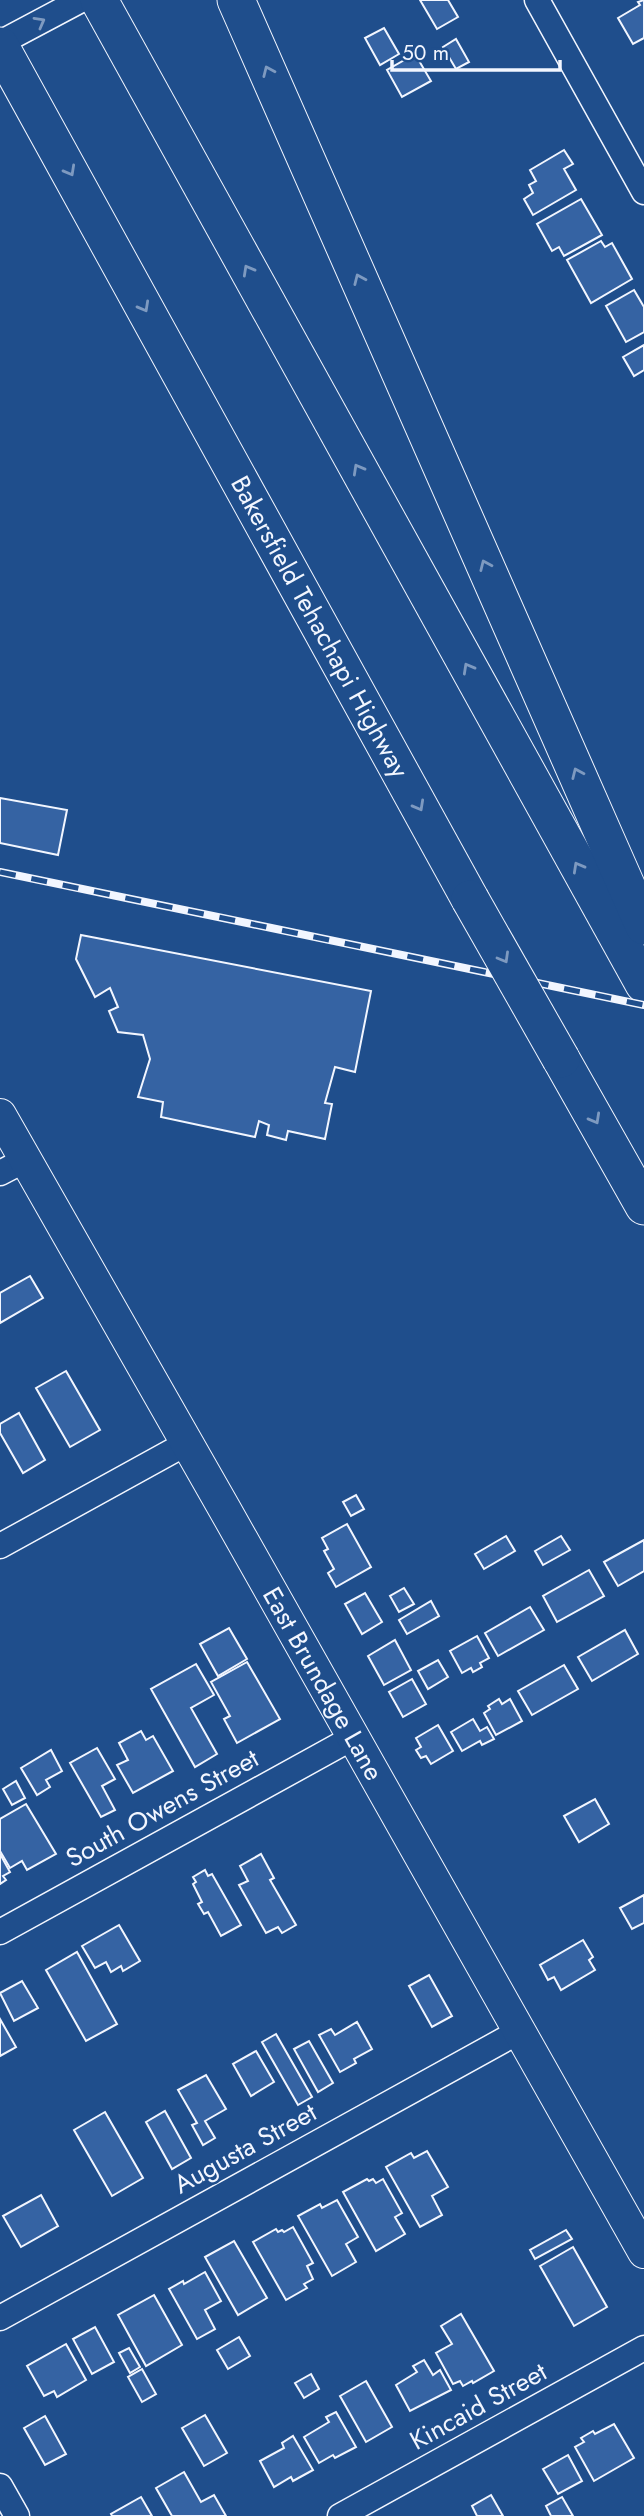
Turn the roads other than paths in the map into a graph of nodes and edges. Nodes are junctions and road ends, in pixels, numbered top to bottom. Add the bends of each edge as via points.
1 (80, 0) edge
2 (99, 0) edge
3 (236, 0) edge
4 (537, 0) edge
5 (2, 50) edge
6 (644, 192) edge
7 (628, 926) edge
8 (644, 984) edge
9 (0, 1115) edge
10 (13, 1166) edge
11 (644, 1206) edge
12 (187, 1443) junction
13 (0, 1546) edge
14 (354, 1737) junction
15 (0, 1932) edge
16 (520, 2031) junction
17 (644, 2252) edge
18 (0, 2318) edge
19 (644, 2348) edge
20 (0, 2486) edge
21 (17, 2516) edge
22 (340, 2516) edge

5 -> 1 street
7 -> 2 highway
7 -> 3 highway
4 - 6 street
5 -> 11 highway, Bakersfield Tehachapi Highway, bridge
7 - 8 highway
9 - 10 main road, East Brundage Lane
10 - 12 main road, East Brundage Lane
12 - 13 street
12 - 14 main road, East Brundage Lane
14 - 15 street, South Owens Street
14 - 16 main road, East Brundage Lane
16 - 17 main road, East Brundage Lane
16 - 18 street, Augusta Street
19 - 22 street, Kincaid Street
20 - 21 street

